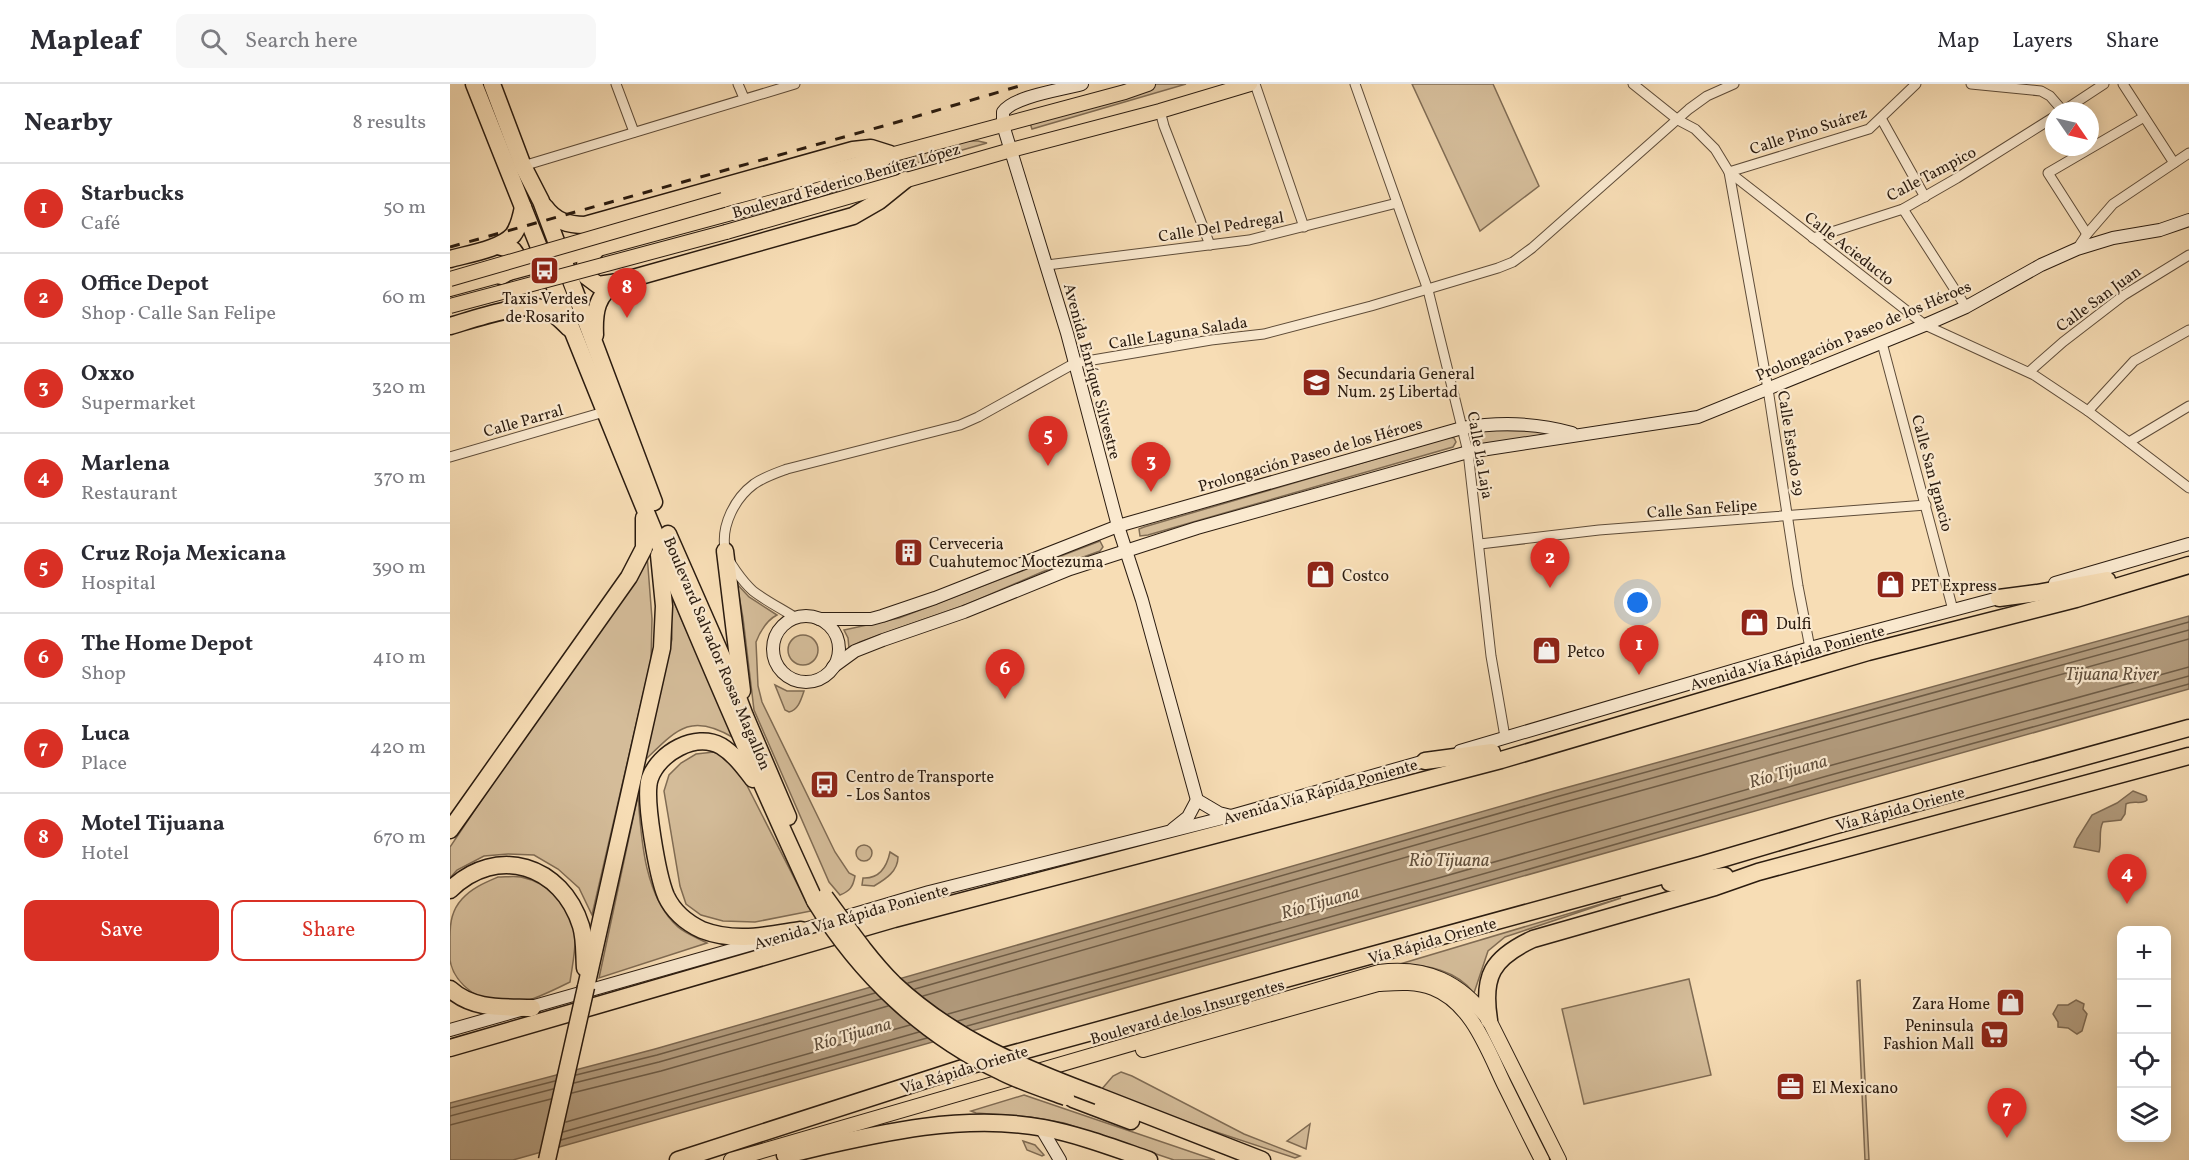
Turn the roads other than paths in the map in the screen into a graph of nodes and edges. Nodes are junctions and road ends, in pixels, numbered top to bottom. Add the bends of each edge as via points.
1 (474, 84) edge
2 (492, 84) edge
3 (616, 84) edge
4 (738, 84) edge
5 (795, 84) edge
6 (1082, 84) edge
7 (1148, 84) edge
8 (1250, 84) edge
9 (1255, 84) edge
10 (1355, 84) edge
11 (1633, 84) edge
12 (1734, 84) edge
13 (1916, 84) edge
14 (1971, 84) edge
15 (2104, 84) edge
16 (2123, 84) edge
17 (744, 98) junction
18 (2055, 102) edge
19 (2077, 102) edge
20 (1160, 111) junction
21 (2144, 117) junction
22 (1678, 120) junction
23 (1882, 120) junction
24 (2045, 123) edge
25 (1003, 125) junction
26 (634, 132) junction
27 (1011, 150) junction
28 (2189, 153) edge
29 (890, 154) junction
30 (2174, 163) junction
31 (523, 166) junction
32 (1729, 172) junction
33 (905, 180) junction
34 (1925, 197) junction
35 (541, 201) junction
36 (1397, 203) junction
37 (523, 207) junction
38 (1904, 209) junction
39 (2189, 220) edge
40 (1304, 227) junction
41 (2087, 234) junction
42 (1813, 238) junction
43 (1210, 245) junction
44 (498, 246) junction
45 (2077, 249) junction
46 (595, 251) junction
47 (2189, 255) edge
48 (450, 259) edge
49 (554, 262) junction
50 (1047, 265) junction
51 (501, 276) junction
52 (450, 279) edge
53 (619, 282) junction
54 (450, 289) edge
55 (1428, 290) junction
56 (450, 306) edge
57 (1966, 308) junction
58 (450, 326) edge
59 (1925, 326) junction
60 (2189, 330) edge
61 (573, 332) junction
62 (595, 342) junction
63 (1882, 343) junction
64 (1075, 363) junction
65 (2029, 372) junction
66 (1768, 388) junction
67 (2189, 406) edge
68 (2088, 411) junction
69 (604, 412) junction
70 (1462, 428) junction
71 (1576, 434) junction
72 (2129, 442) junction
73 (1468, 452) junction
74 (450, 457) edge
75 (2189, 488) edge
76 (643, 505) junction
77 (1926, 505) junction
78 (1788, 517) junction
79 (1118, 526) junction
80 (658, 540) junction
81 (1480, 544) junction
82 (2189, 544) edge
83 (1126, 550) junction
84 (725, 551) junction
85 (2189, 565) edge
86 (2170, 570) junction
87 (1999, 598) junction
88 (1953, 610) junction
89 (796, 618) junction
90 (819, 619) junction
91 (1810, 648) junction
92 (833, 667) junction
93 (745, 716) junction
94 (2189, 728) edge
95 (1585, 735) junction
96 (1505, 737) junction
97 (2189, 756) edge
98 (1425, 761) junction
99 (767, 798) junction
100 (1197, 800) junction
101 (1231, 816) junction
102 (450, 830) edge
103 (1168, 832) junction
104 (1758, 872) junction
105 (450, 890) edge
106 (1613, 890) junction
107 (820, 899) junction
108 (801, 930) junction
109 (586, 987) junction
110 (450, 989) edge
111 (532, 1008) junction
112 (1489, 1020) junction
113 (450, 1030) edge
114 (450, 1048) edge
115 (1041, 1128) junction
116 (1553, 1146) junction
117 (1539, 1155) edge
118 (779, 1157) edge
119 (547, 1160) edge
120 (678, 1160) edge
121 (730, 1160) edge
122 (1060, 1160) edge
123 (1149, 1160) edge
124 (1231, 1160) edge
125 (1262, 1160) edge
126 (1559, 1160) edge

1 - 37 highway, Boulevard Salvador Rosas Magallón
2 - 31 highway, Boulevard Salvador Rosas Magallón
3 - 26 street
4 - 17 street
5 - 17 street
6 - 25 street via 1009,106 1003,112
7 - 25 main road, Boulevard Federico Benítez López
8 - 20 main road, Boulevard Federico Benítez López
9 - 40 street
10 - 36 street, Calle La Laja
11 - 22 street, Calle Acieducto
12 - 22 street, Calle Laguna Salada via 1707,96
13 - 23 street, Calle Pino Suárez
14 - 18 street via 2040,91
15 - 19 street
16 - 21 street
17 - 26 street
20 - 27 main road, Boulevard Federico Benítez López
20 - 43 street
21 - 30 street
21 - 41 street via 2048,173
22 - 32 street, Calle Acieducto via 1695,129 1715,149
22 - 55 street, Calle Laguna Salada via 1513,262
23 - 32 street, Calle Pino Suárez via 1869,129
23 - 34 street
24 - 34 street, Calle Tampico
25 - 27 street, Avenida Enríque Silvestre
25 - 29 main road, Boulevard Federico Benítez López
26 - 31 street
27 - 33 main road, Boulevard Federico Benítez López
27 - 50 street, Avenida Enríque Silvestre
28 - 30 street
29 - 35 highway via 871,148 853,150 585,225 566,224
29 - 46 main road via 858,176 817,190
29 - 52 main road, Boulevard Federico Benítez López, bridge
30 - 41 street via 2113,204
31 - 35 highway, Boulevard Salvador Rosas Magallón
32 - 42 street, Calle Acieducto
32 - 66 street, Calle Estado 29
33 - 53 highway via 853,216
33 - 56 main road, Boulevard Federico Benítez López, bridge
34 - 38 street, Calle Tampico
35 - 49 highway, Boulevard Salvador Rosas Magallón
36 - 40 street, Calle Del Pedregal
36 - 55 street, Calle La Laja
37 - 44 highway via 513,236
37 - 49 highway, Boulevard Salvador Rosas Magallón
38 - 42 street, Calle Tampico
38 - 57 street
39 - 45 street, Prolongación Paseo de los Héroes
40 - 43 street, Calle Del Pedregal
41 - 45 street
42 - 59 street, Calle Acieducto
43 - 50 street, Calle Del Pedregal
44 - 48 highway
44 - 51 highway via 513,250 518,260 512,271
45 - 57 street, Prolongación Paseo de los Héroes
46 - 49 main road
46 - 53 highway via 585,264 586,276 598,285
47 - 65 street, Calle San Juan via 2124,295
49 - 51 main road
49 - 61 highway, Boulevard Salvador Rosas Magallón
49 - 62 highway, Boulevard Salvador Rosas Magallón
50 - 64 street, Avenida Enríque Silvestre
51 - 54 main road
53 - 62 highway via 609,286 598,304
55 - 64 street, Calle Laguna Salada via 1264,334
55 - 70 street, Calle La Laja
57 - 59 street, Prolongación Paseo de los Héroes
58 - 61 highway via 536,307 549,311
59 - 63 street, Prolongación Paseo de los Héroes
59 - 65 street, Calle Acieducto
60 - 68 street via 2134,361
61 - 69 highway, Boulevard Salvador Rosas Magallón
62 - 93 highway, Boulevard Salvador Rosas Magallón via 649,489
63 - 66 street, Prolongación Paseo de los Héroes
63 - 77 street, Calle San Ignacio
64 - 79 street, Avenida Enríque Silvestre
64 - 84 street, Calle Laguna Salada via 960,425 763,478 734,507 725,532
65 - 68 street, Calle Acieducto
66 - 71 street, Prolongación Paseo de los Héroes via 1690,419
66 - 78 street, Calle Estado 29
67 - 72 street
68 - 72 street, Calle Acieducto
69 - 74 street, Calle Parral
69 - 76 highway, Boulevard Salvador Rosas Magallón
70 - 71 street, Prolongación Paseo de los Héroes via 1488,424 1539,426
70 - 73 street, Calle La Laja
70 - 79 street, Prolongación Paseo de los Héroes
71 - 73 street, Prolongación Paseo de los Héroes
72 - 75 street, Calle Acieducto
73 - 81 street, Calle La Laja
73 - 83 street, Prolongación Paseo de los Héroes
76 - 80 highway, Boulevard Salvador Rosas Magallón
76 - 102 highway via 645,539 638,562
77 - 78 street, Calle San Felipe
77 - 88 street, Calle San Ignacio
78 - 81 street, Calle San Felipe via 1599,530
78 - 91 street, Calle Estado 29
79 - 83 street, Avenida Enríque Silvestre
79 - 90 street, Prolongación Paseo de los Héroes via 903,610 871,619
80 - 99 highway, Boulevard Salvador Rosas Magallón
80 - 109 highway via 664,606 662,648
81 - 96 street, Calle La Laja via 1491,656
82 - 87 street, Avenida Vía Rápida Poniente
83 - 92 street, Prolongación Paseo de los Héroes via 874,643
83 - 100 street, Avenida Enríque Silvestre
84 - 89 street via 754,591
84 - 93 highway
85 - 86 highway, Avenida Vía Rápida Poniente
86 - 87 highway
86 - 95 highway, Avenida Vía Rápida Poniente via 1868,652
87 - 88 street, Avenida Vía Rápida Poniente
88 - 91 street, Avenida Vía Rápida Poniente
89 - 90 street
89 - 92 street via 781,628 773,645 776,664 782,672 791,678 811,681
90 - 92 street via 837,639
91 - 96 street, Avenida Vía Rápida Poniente
93 - 107 highway, Boulevard Salvador Rosas Magallón
94 - 106 highway, Vía Rápida Oriente
95 - 98 highway
95 - 114 highway, Avenida Vía Rápida Poniente via 894,919
96 - 98 street, Avenida Vía Rápida Poniente
97 - 104 highway
98 - 101 street, Avenida Vía Rápida Poniente
99 - 107 highway, Boulevard Salvador Rosas Magallón
99 - 108 highway via 732,753 718,745 691,743 665,756 648,781 657,865 666,895 675,909 701,929 728,938
100 - 101 street
100 - 103 street via 1188,817
101 - 103 street, Avenida Vía Rápida Poniente
103 - 108 street, Avenida Vía Rápida Poniente via 929,892
104 - 106 highway
104 - 112 highway via 1533,939 1512,949 1488,980
105 - 109 highway via 475,872 496,865 522,866 545,876 567,899 582,929
106 - 120 highway, Vía Rápida Oriente via 975,1064
107 - 124 highway, Boulevard Salvador Rosas Magallón, bridge via 842,942 858,962 936,1034 1003,1073
107 - 125 highway, Boulevard Salvador Rosas Magallón, bridge via 894,983 977,1045 1038,1074
108 - 111 street, Avenida Vía Rápida Poniente
109 - 119 highway, bridge
110 - 111 highway via 466,1000 488,1007
111 - 113 street, Avenida Vía Rápida Poniente
112 - 116 main road, Boulevard de los Insurgentes
112 - 121 main road, Boulevard de los Insurgentes via 1466,994 1438,978 1412,970 1379,972
115 - 118 highway via 997,1124 930,1126
115 - 122 street
115 - 123 highway via 1081,1136
116 - 117 main road
116 - 126 main road, Boulevard de los Insurgentes
117 - 118 main road, Boulevard de los Insurgentes via 1477,1029 1461,1008 1434,988 1397,983 1316,1000

